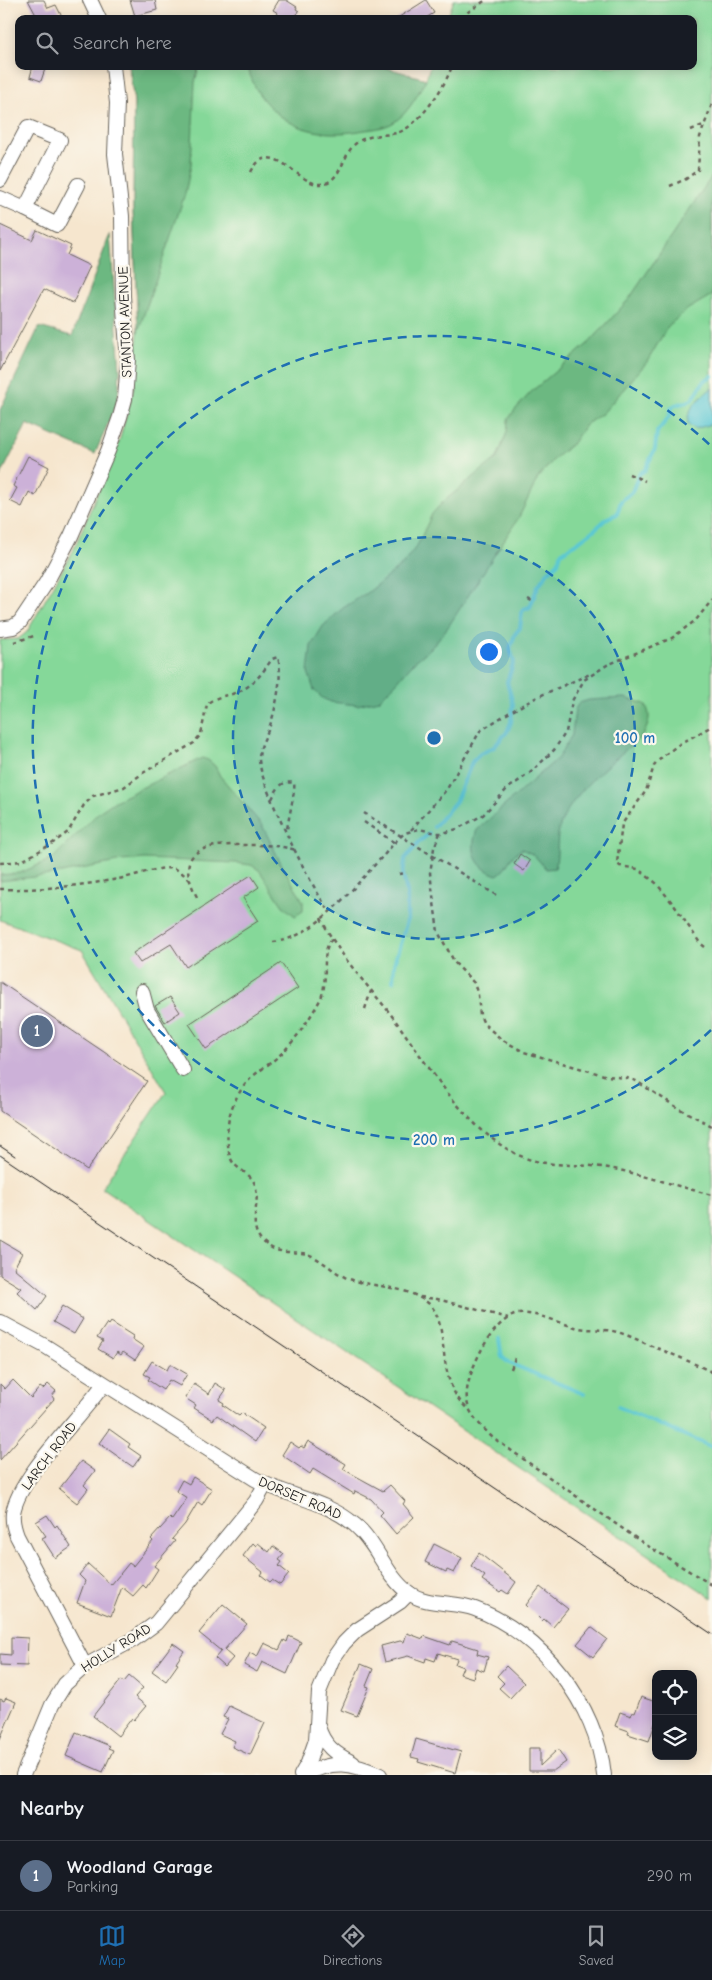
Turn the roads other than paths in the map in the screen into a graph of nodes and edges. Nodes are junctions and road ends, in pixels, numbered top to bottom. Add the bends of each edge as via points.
1 (90, 0) edge
2 (97, 15) edge
3 (113, 70) edge
4 (0, 180) edge
5 (78, 185) dead end
6 (0, 198) edge
7 (25, 210) junction
8 (0, 629) edge
9 (142, 990) dead end
10 (183, 1070) dead end
11 (0, 1322) edge
12 (103, 1384) junction
13 (265, 1485) junction
14 (409, 1593) junction
15 (85, 1666) junction
16 (318, 1725) junction
17 (360, 1766) junction
18 (23, 1775) edge
19 (303, 1775) edge
20 (379, 1775) edge
21 (604, 1775) edge

1 - 2 street
3 - 8 street, STANTON AVENUE via 117,103 115,154 122,216 128,360 125,399 108,451 50,576 20,622
4 - 7 street via 28,127 60,140
5 - 7 street via 57,225
6 - 7 street
9 - 10 street via 147,1010
11 - 12 street, DORSET ROAD via 45,1346
12 - 13 street, DORSET ROAD
12 - 15 street, LARCH ROAD via 30,1478 15,1505 13,1516 17,1536
13 - 14 street, DORSET ROAD via 318,1503 348,1519 364,1533 396,1580
13 - 15 street, HOLLY ROAD via 256,1501 156,1623 133,1640
14 - 16 street via 357,1630 337,1651 318,1692
14 - 21 street, DORSET ROAD via 425,1600 481,1611 508,1626 536,1648 567,1682 582,1705 599,1749
15 - 18 street, HOLLY ROAD via 70,1678 56,1697
16 - 17 street via 333,1751
16 - 19 street
17 - 19 street via 333,1765
17 - 20 street

